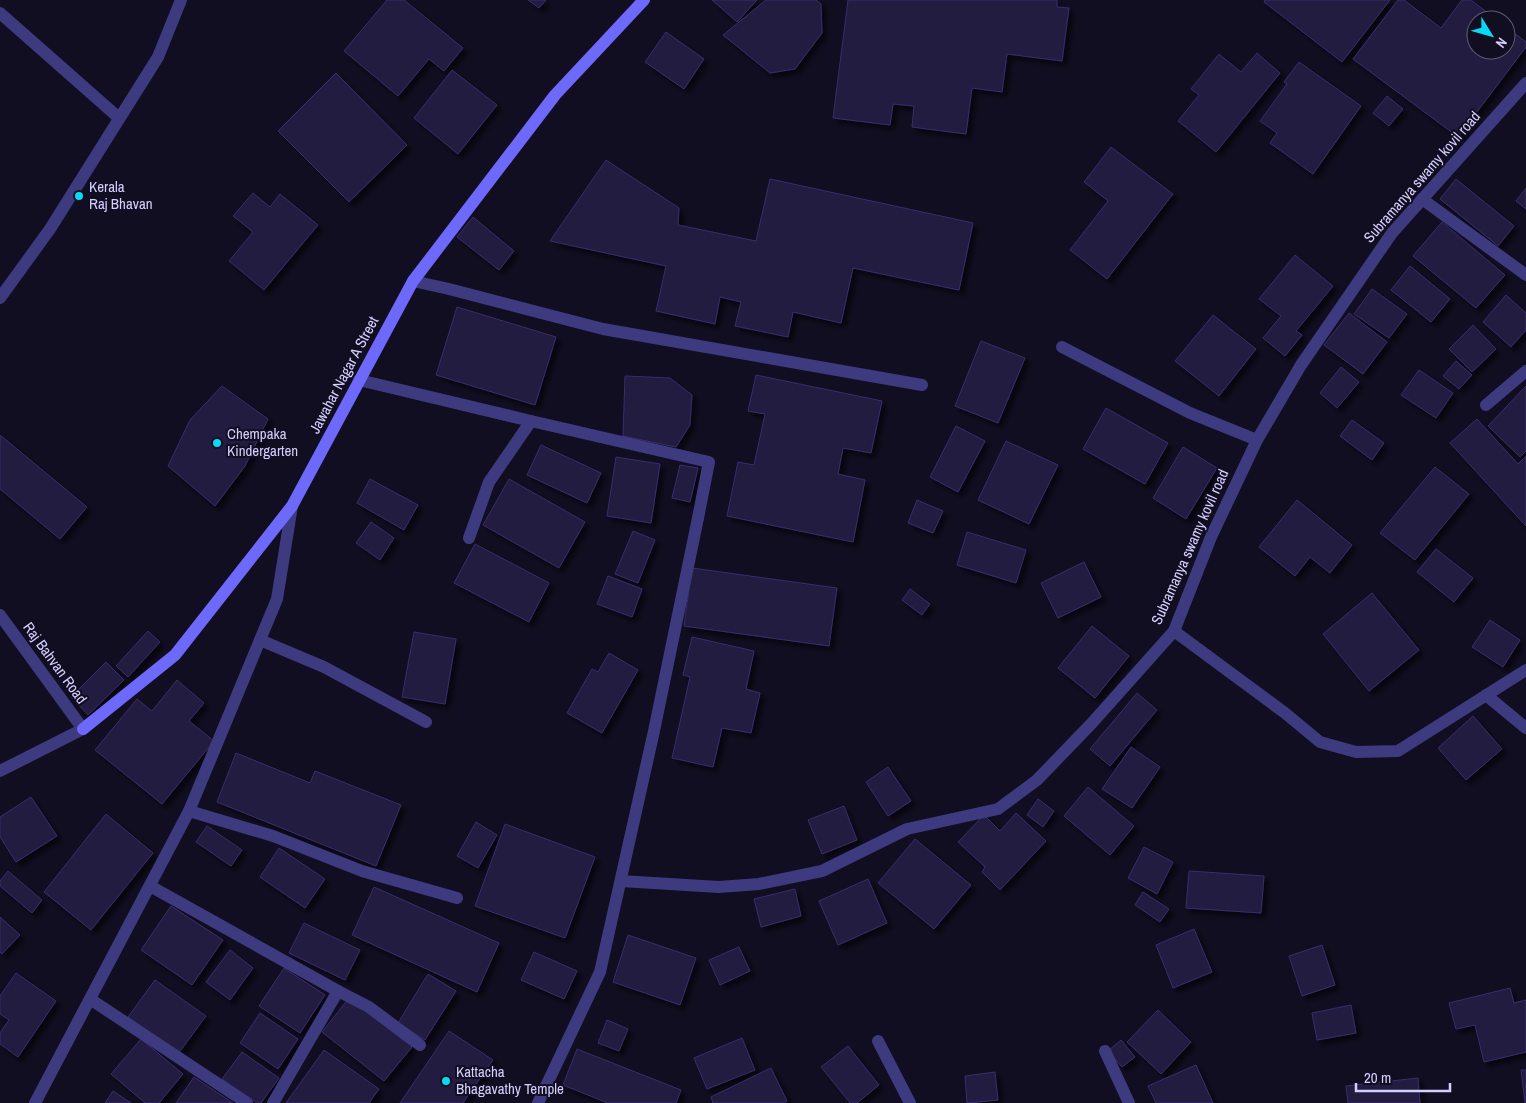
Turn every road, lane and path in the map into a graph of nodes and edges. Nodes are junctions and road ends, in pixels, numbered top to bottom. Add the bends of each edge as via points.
1 (181, 0) edge
2 (644, 0) edge
3 (0, 12) edge
4 (1526, 83) edge
5 (119, 118) junction
6 (1422, 199) junction
7 (1526, 275) edge
8 (413, 281) junction
9 (0, 298) edge
10 (1062, 347) dead end
11 (1526, 371) edge
12 (359, 380) junction
13 (922, 385) dead end
14 (1486, 405) dead end
15 (531, 421) junction
16 (1257, 440) junction
17 (292, 506) junction
18 (469, 538) dead end
19 (0, 615) edge
20 (1174, 631) junction
21 (260, 640) junction
22 (1526, 670) edge
23 (1486, 695) junction
24 (426, 722) dead end
25 (1526, 728) edge
26 (83, 729) junction
27 (0, 771) edge
28 (189, 811) junction
29 (620, 881) junction
30 (150, 886) junction
31 (457, 898) dead end
32 (338, 991) junction
33 (90, 999) junction
34 (878, 1041) dead end
35 (420, 1044) dead end
36 (1105, 1051) dead end
37 (35, 1103) edge
38 (247, 1103) edge
39 (273, 1103) edge
40 (538, 1103) edge
41 (910, 1103) edge
42 (1129, 1103) edge

1 - 5 street via 158,57
2 - 8 street, Jawahar Nagar A Street via 555,96
3 - 5 street
4 - 6 street, Subramanya swamy kovil road
5 - 9 street via 50,229
6 - 7 street
6 - 16 street, Subramanya swamy kovil road via 1392,233 1301,365
8 - 12 street, Jawahar Nagar A Street
8 - 13 street via 603,329
10 - 16 street via 1190,413
11 - 14 street
12 - 15 street
12 - 17 street, Jawahar Nagar A Street
15 - 18 street via 489,482
15 - 29 street via 709,462
16 - 20 street, Subramanya swamy kovil road via 1211,536
17 - 21 street via 277,599
17 - 26 street, Jawahar Nagar A Street via 175,655
19 - 26 street, Raj Bahvan Road
20 - 23 street via 1320,742 1356,752 1398,751
20 - 29 street, Subramanya swamy kovil road via 1051,766 998,808 907,829 822,871 759,884 719,886
21 - 24 street via 324,667
21 - 28 street
22 - 23 street
23 - 25 street
26 - 27 street, Jawahar Nagar A Street
28 - 30 street
28 - 31 street via 273,836 362,871
29 - 40 street via 600,972
30 - 32 street
30 - 33 street
32 - 35 street via 369,1007
32 - 39 street
33 - 37 street
33 - 38 street
34 - 41 street
36 - 42 street

